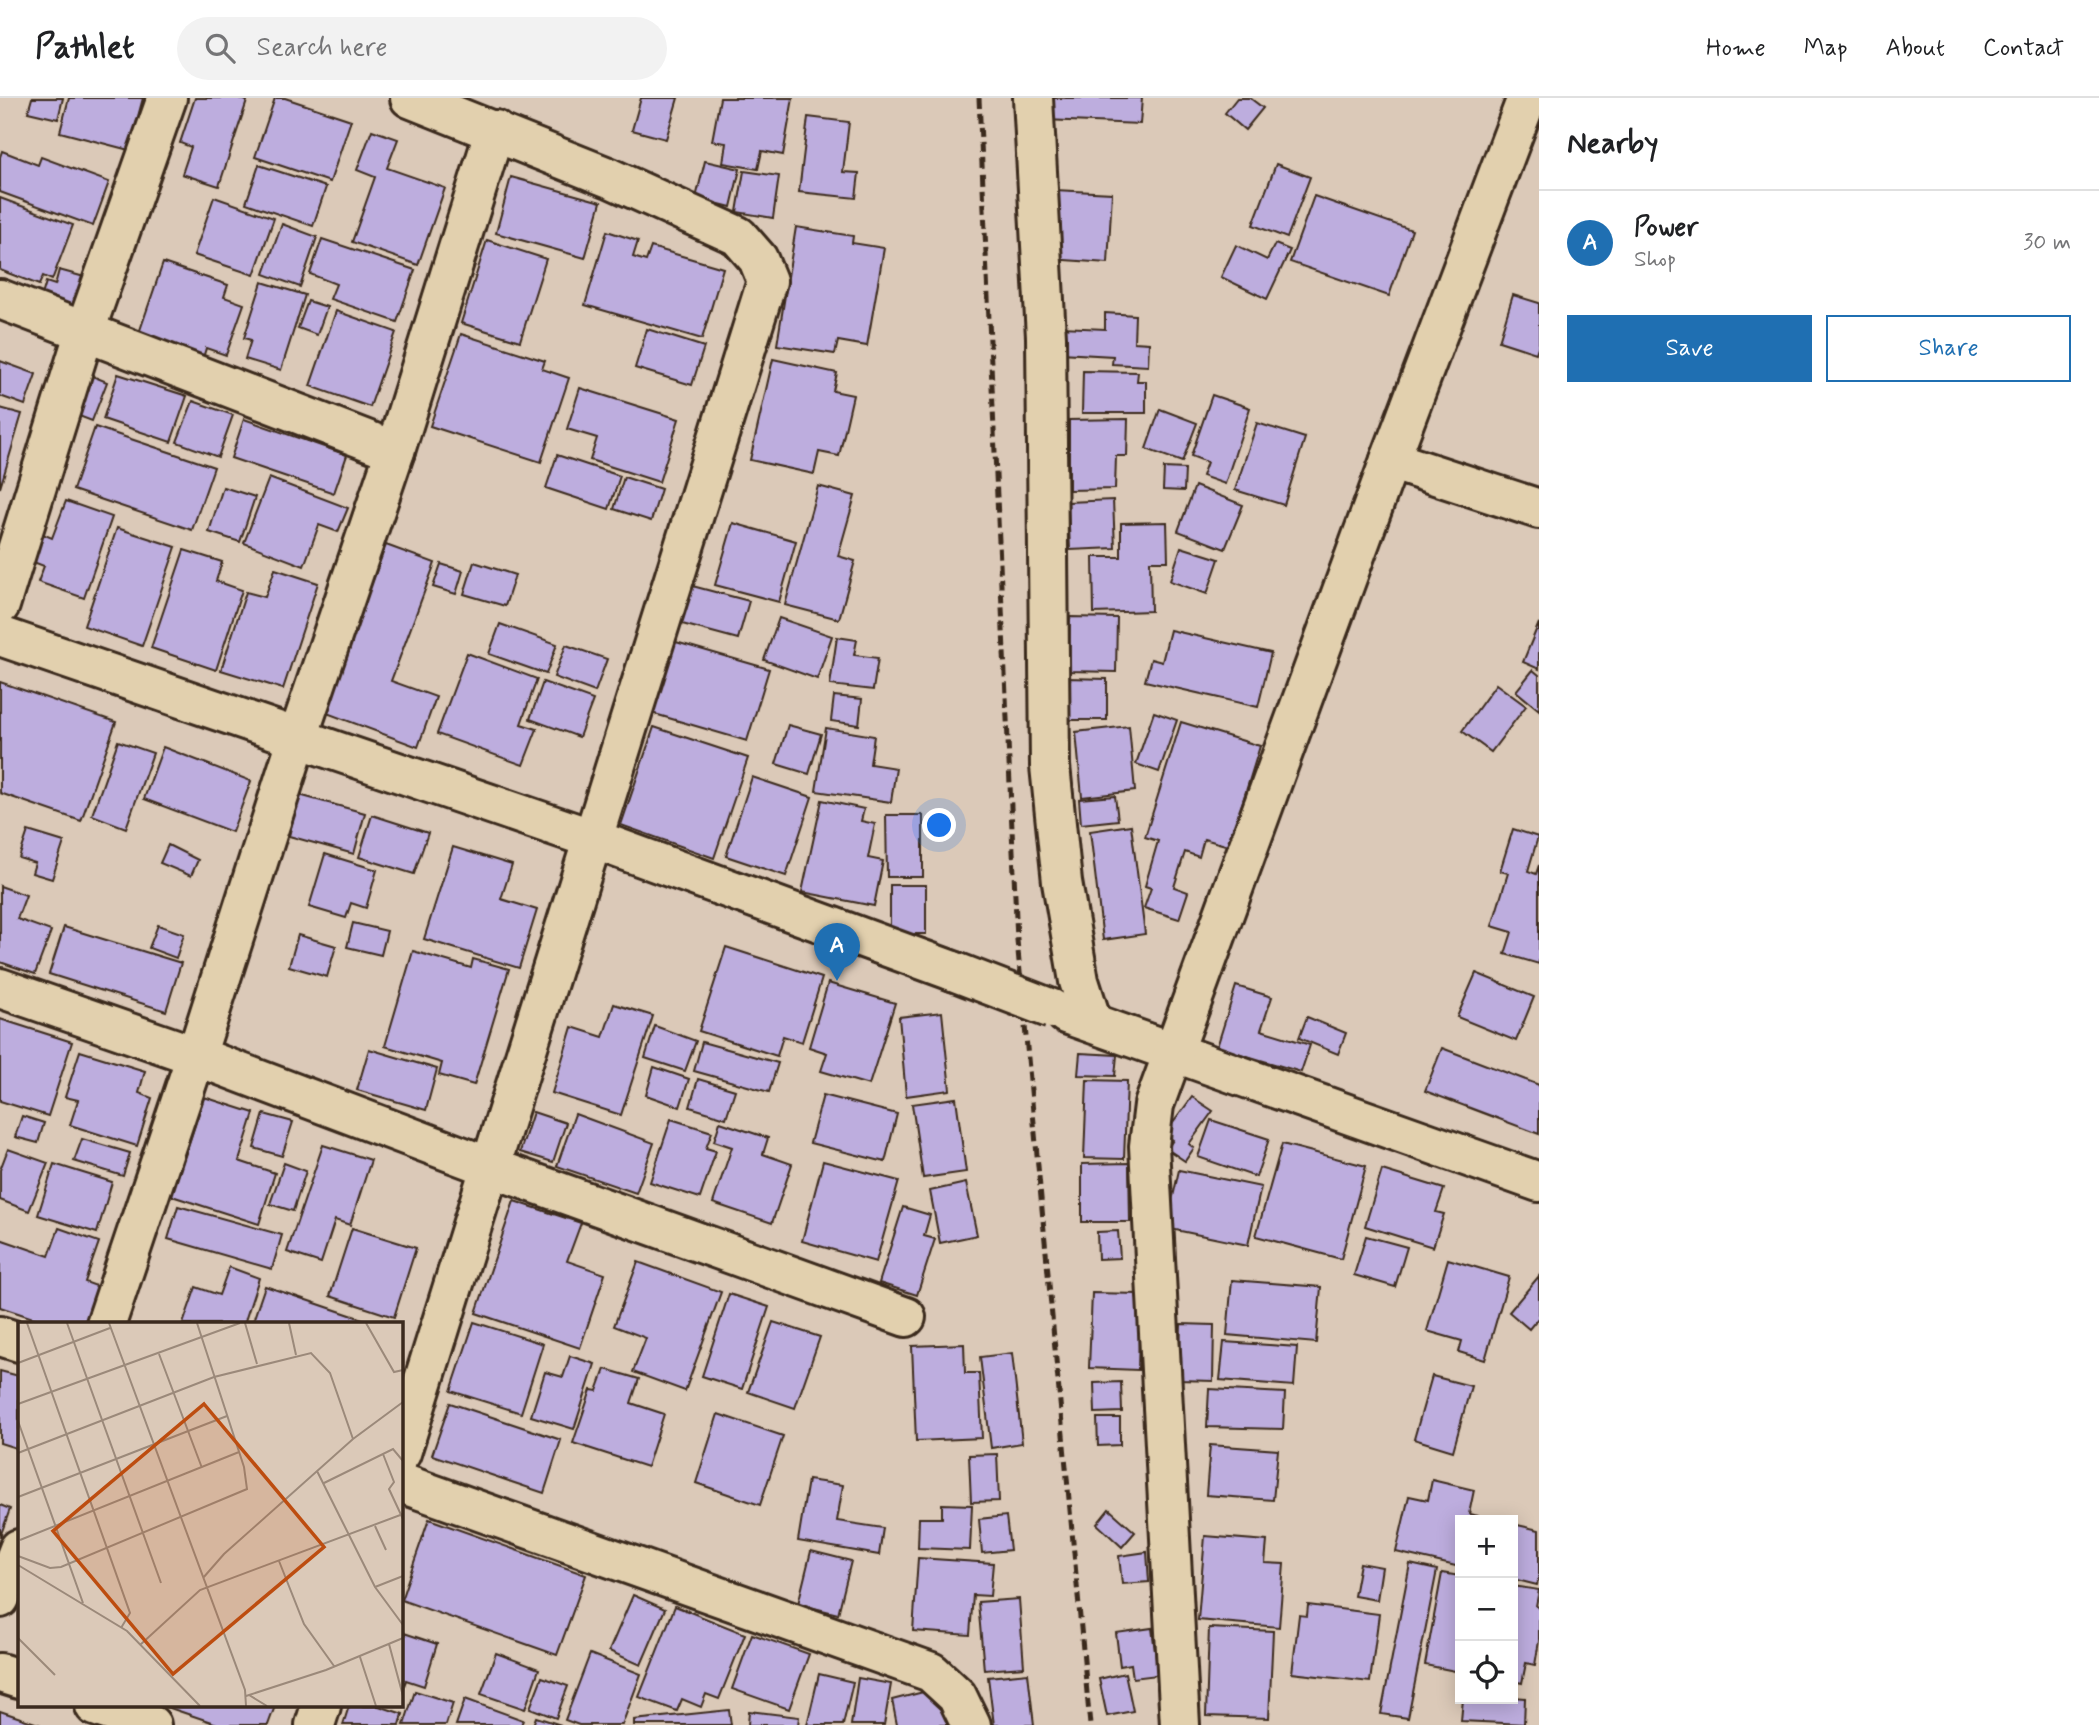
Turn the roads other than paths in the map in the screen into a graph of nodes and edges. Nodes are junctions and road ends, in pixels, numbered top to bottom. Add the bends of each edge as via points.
1 (167, 98) edge
2 (410, 98) edge
3 (1033, 98) edge
4 (1527, 98) edge
5 (495, 130) junction
6 (0, 299) edge
7 (85, 331) junction
8 (396, 451) junction
9 (1390, 460) junction
10 (1539, 509) edge
11 (0, 605) edge
12 (0, 636) edge
13 (297, 740) junction
14 (593, 839) junction
15 (0, 988) edge
16 (1092, 1022) junction
17 (1174, 1051) junction
18 (196, 1056) junction
19 (490, 1167) junction
20 (1539, 1182) edge
21 (906, 1317) dead end
22 (107, 1322) edge
23 (0, 1336) edge
24 (18, 1342) edge
25 (402, 1450) edge
26 (402, 1483) edge
27 (18, 1552) edge
28 (0, 1598) edge
29 (0, 1673) edge
30 (18, 1679) edge
31 (101, 1708) edge
32 (320, 1708) edge
33 (151, 1725) edge
34 (315, 1725) edge
35 (971, 1725) edge
36 (1180, 1725) edge

1 - 7 street
2 - 5 street
3 - 16 street via 1046,337 1050,766 1062,882 1079,981
4 - 9 street
5 - 8 street
5 - 14 street via 738,236 758,259 767,281
6 - 7 street
7 - 8 street
7 - 11 street
8 - 13 street
9 - 10 street
9 - 17 street
12 - 13 street
13 - 14 street
13 - 18 street
14 - 16 street, bridge
14 - 19 street
15 - 18 street
16 - 17 street
17 - 20 street
17 - 36 street via 1154,1105 1149,1146
18 - 19 street
18 - 22 street
19 - 21 street
19 - 25 street
23 - 24 street
26 - 35 street via 931,1672 957,1696
27 - 28 street
29 - 30 street
31 - 33 street
32 - 34 street

